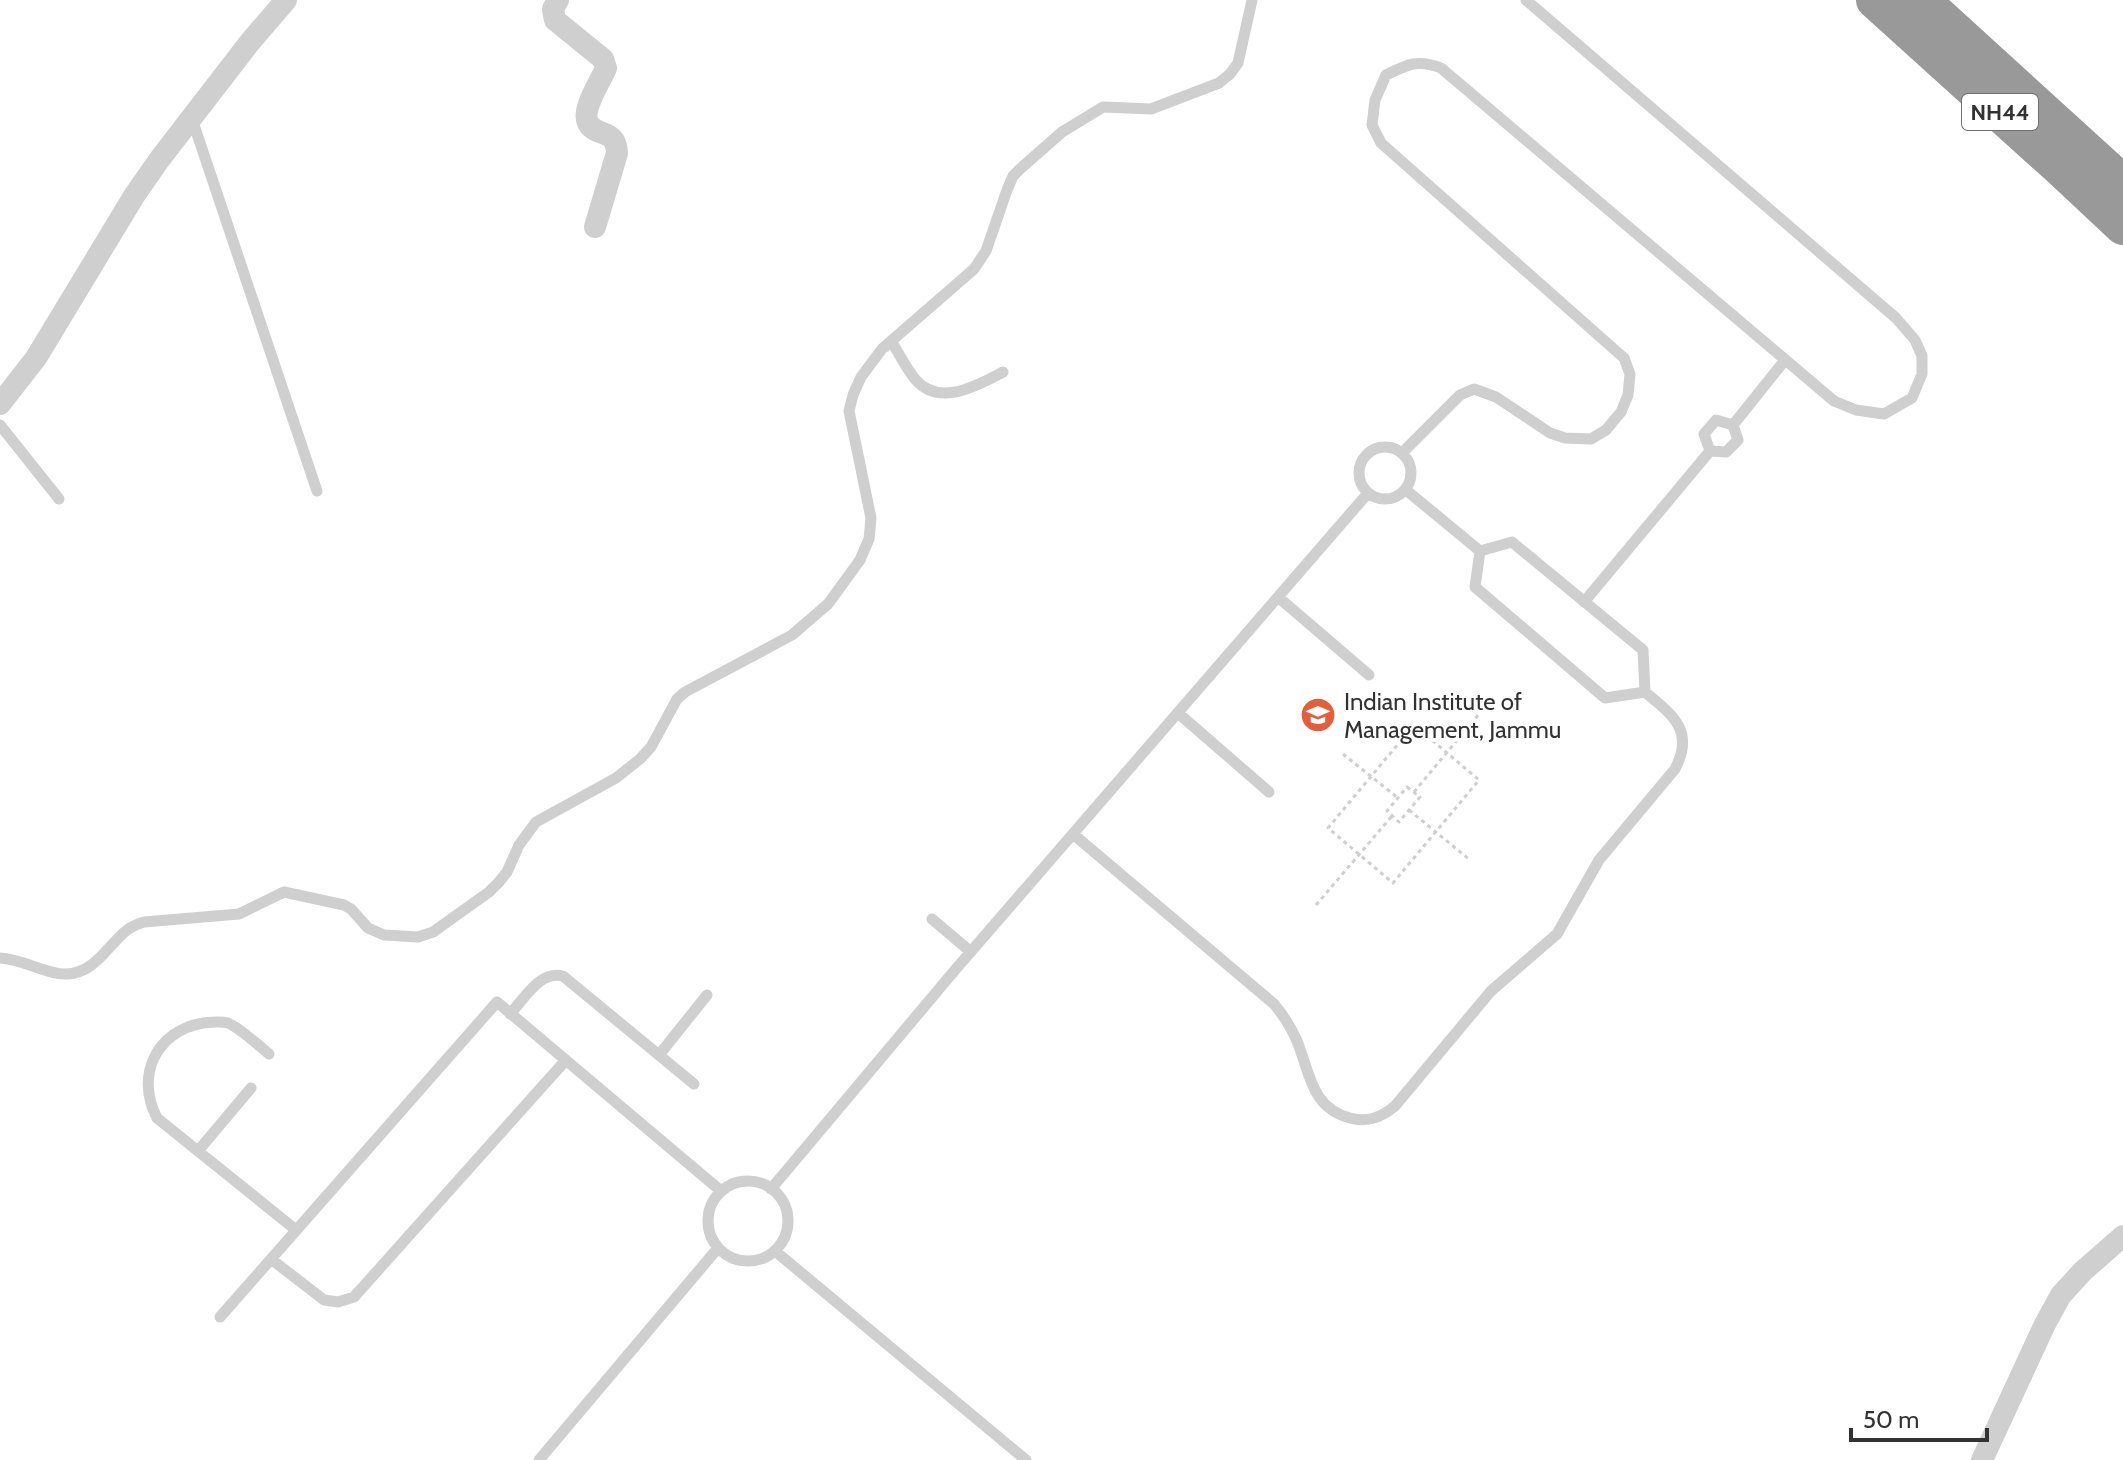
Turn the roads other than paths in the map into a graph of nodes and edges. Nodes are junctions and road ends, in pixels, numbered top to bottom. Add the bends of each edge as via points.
1 (558, 0) edge
2 (1252, 0) edge
3 (1526, 0) edge
4 (1875, 0) edge
5 (1921, 0) edge
6 (288, 3) edge
7 (192, 118) junction
8 (2123, 184) edge
9 (2123, 226) edge
10 (595, 227) dead end
11 (891, 341) junction
12 (1785, 360) junction
13 (1003, 372) dead end
14 (0, 404) edge
15 (0, 425) edge
16 (1733, 425) junction
17 (1710, 451) junction
18 (1403, 452) junction
19 (1406, 490) junction
20 (317, 491) dead end
21 (1368, 493) junction
22 (59, 499) dead end
23 (1480, 551) junction
24 (1278, 597) junction
25 (1584, 602) junction
26 (1369, 675) dead end
27 (1645, 692) junction
28 (1178, 713) junction
29 (1269, 792) dead end
30 (1073, 834) junction
31 (932, 919) dead end
32 (971, 952) junction
33 (0, 958) edge
34 (707, 995) dead end
35 (510, 1014) junction
36 (269, 1054) dead end
37 (659, 1055) junction
38 (566, 1060) junction
39 (694, 1084) dead end
40 (251, 1088) dead end
41 (198, 1151) junction
42 (771, 1189) junction
43 (721, 1191) junction
44 (296, 1230) junction
45 (2123, 1236) edge
46 (718, 1248) junction
47 (775, 1251) junction
48 (271, 1259) junction
49 (220, 1317) dead end
50 (539, 1460) edge
51 (1026, 1460) edge
52 (1982, 1460) edge

1 - 10 street via 555,20 603,59 606,68 587,116 593,127 612,137 617,153
2 - 11 lane via 1238,63 1230,74 1151,109 1103,107 1062,132 1013,176 986,251 974,269
3 - 12 lane via 1896,318 1915,340 1922,374 1912,398 1884,414 1834,401
4 - 9 highway, NH44
5 - 8 highway, NH44
6 - 7 street via 250,42
7 - 14 street via 134,196 36,358
7 - 20 lane
11 - 13 lane via 917,381 930,389 970,389
11 - 33 lane via 861,377 849,411 871,518 869,539 828,604 792,635 685,692 640,759 536,822 499,882 433,932 418,937 384,935 344,905 284,892 239,914 144,922 125,931 100,959 69,975
12 - 16 lane
12 - 18 lane via 1441,68 1425,62 1407,65 1386,75 1375,100 1372,125 1381,143 1624,358 1630,374 1621,412 1591,439 1550,433 1496,397 1474,389 1460,395
15 - 22 lane
16 - 17 lane via 1738,440 1726,452
16 - 17 lane via 1716,420 1704,434
17 - 25 lane
18 - 19 lane via 1412,470
18 - 21 lane via 1383,446 1365,456 1359,475
19 - 21 lane via 1388,499
19 - 23 lane
21 - 24 lane
23 - 25 lane via 1512,542
23 - 27 lane via 1475,587 1605,698
24 - 26 lane
24 - 28 lane
25 - 27 lane via 1643,650
27 - 30 lane via 1681,727 1681,757 1675,769 1599,860 1557,934 1491,991 1382,1117 1355,1120 1330,1110 1315,1091 1287,1021 1274,1004
28 - 29 lane
28 - 30 lane
30 - 32 lane
31 - 32 lane
32 - 42 lane
34 - 37 lane
35 - 37 lane via 553,973
35 - 38 lane
35 - 44 lane via 497,1002
36 - 41 lane via 229,1024 214,1021 180,1030 164,1044 151,1063 146,1085 150,1105 157,1118
37 - 39 lane
38 - 43 lane
38 - 48 lane via 354,1297 324,1300
40 - 41 lane
41 - 44 lane
42 - 43 lane via 750,1181
42 - 47 lane via 784,1202 788,1223
43 - 46 lane via 708,1220
44 - 48 lane
45 - 52 street via 2061,1295
46 - 47 lane via 746,1261
46 - 50 lane
47 - 51 lane
48 - 49 lane

